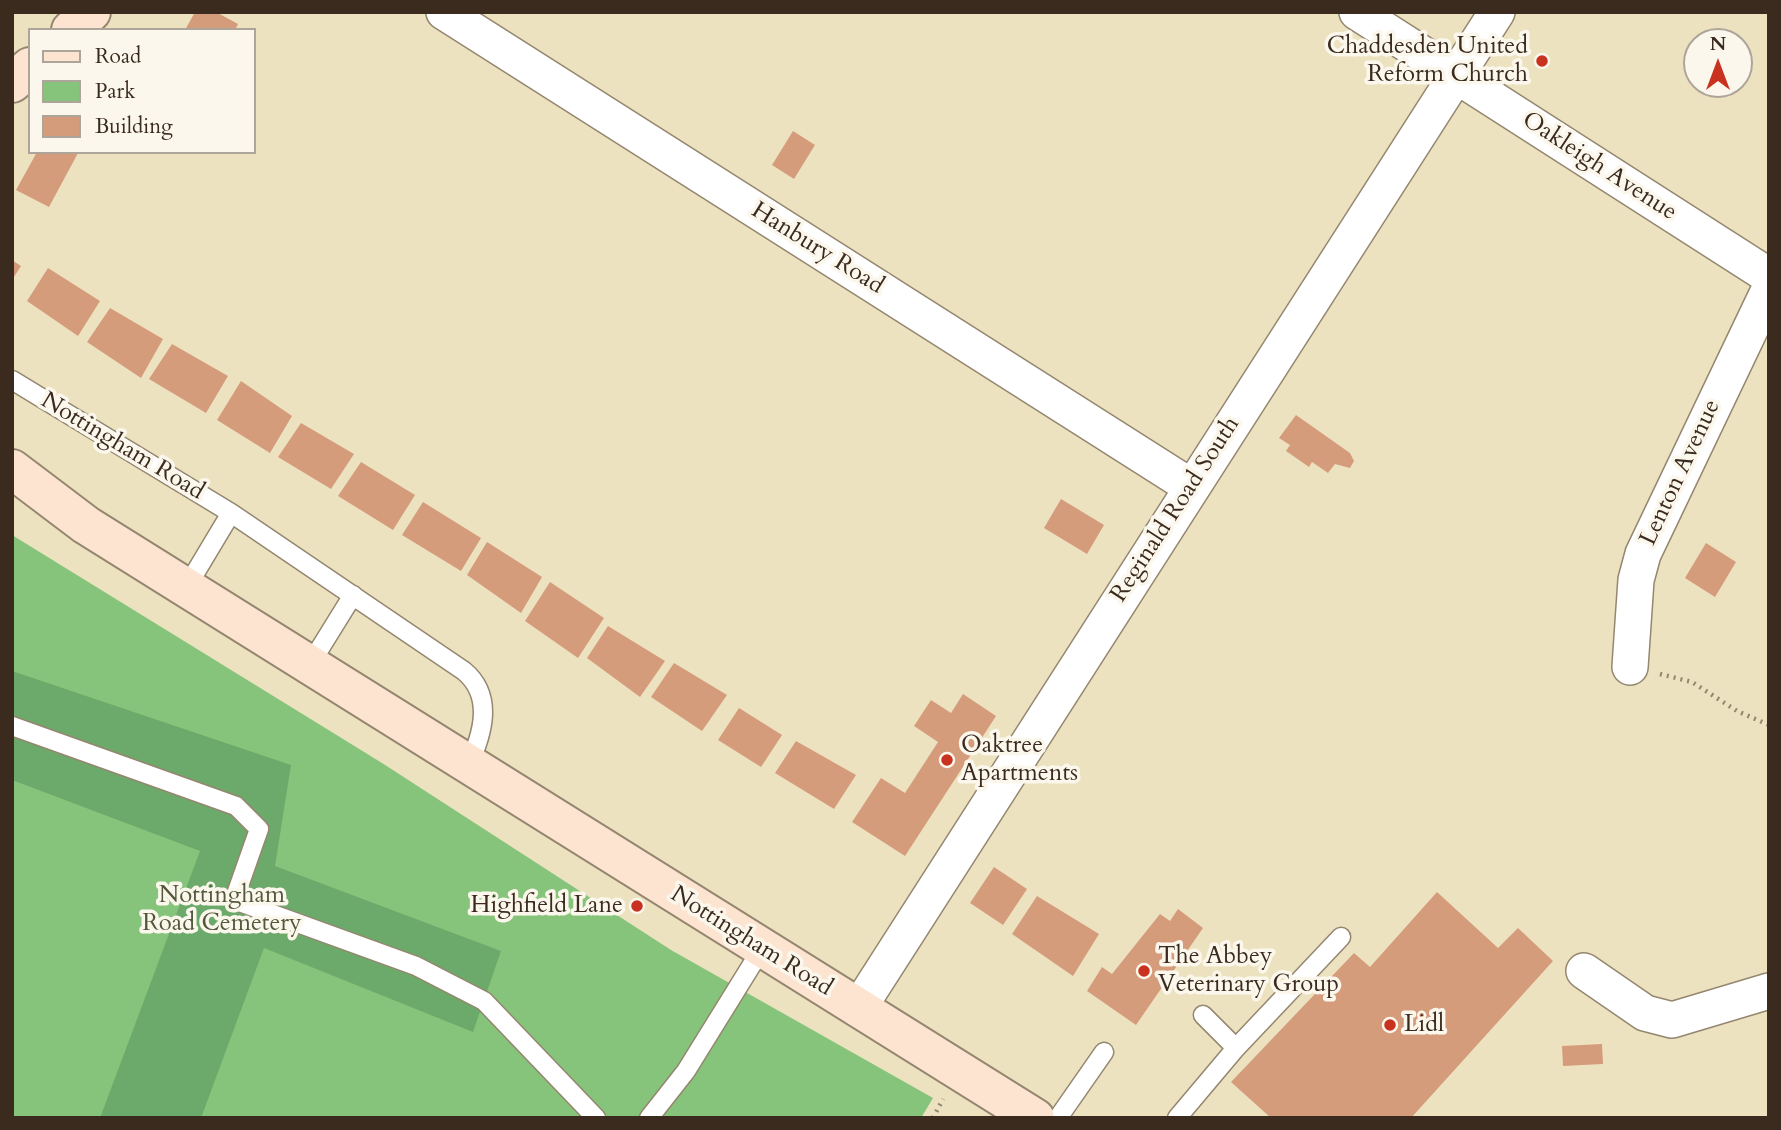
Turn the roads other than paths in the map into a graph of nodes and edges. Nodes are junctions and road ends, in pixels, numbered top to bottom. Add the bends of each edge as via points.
1 (91, 12) edge
2 (444, 12) edge
3 (1357, 12) edge
4 (1497, 12) edge
5 (73, 28) edge
6 (28, 69) edge
7 (1456, 75) junction
8 (12, 83) edge
9 (1769, 276) edge
10 (1769, 290) edge
11 (12, 380) edge
12 (12, 469) edge
13 (1191, 486) junction
14 (12, 489) edge
15 (231, 513) junction
16 (86, 525) junction
17 (186, 588) junction
18 (353, 595) junction
19 (309, 666) junction
20 (1630, 667) road end
21 (12, 726) edge
22 (468, 766) junction
23 (1340, 937) dead end
24 (761, 950) junction
25 (1584, 971) dead end
26 (1769, 991) edge
27 (858, 1009) junction
28 (1202, 1015) dead end
29 (1236, 1048) junction
30 (1104, 1052) dead end
31 (596, 1118) edge
32 (649, 1118) edge
33 (1035, 1118) edge
34 (1058, 1118) edge
35 (1177, 1118) edge

1 - 5 street
2 - 13 street, Hanbury Road
3 - 7 street, Oakleigh Avenue
4 - 7 street, Reginald Road South
6 - 8 street
7 - 9 street, Oakleigh Avenue
7 - 13 street, Reginald Road South
10 - 20 street, Lenton Avenue via 1643,554 1636,580
11 - 15 lane, Nottingham Road
12 - 16 street, Nottingham Road
13 - 27 street, Reginald Road South
14 - 16 street, Nottingham Road
15 - 17 lane, Nottingham Road
15 - 18 lane, Nottingham Road
16 - 17 street, Nottingham Road
17 - 19 street, Nottingham Road
18 - 19 lane
18 - 22 lane, Nottingham Road via 474,679 481,690 482,726
19 - 22 street, Nottingham Road
21 - 31 lane via 236,806 259,829 234,901 416,966 484,1001
22 - 24 street, Nottingham Road
23 - 29 lane
24 - 27 street, Nottingham Road
24 - 32 lane via 686,1071
25 - 26 street via 1637,1009 1672,1020
27 - 33 street, Nottingham Road
28 - 29 lane
29 - 35 lane
30 - 34 lane

